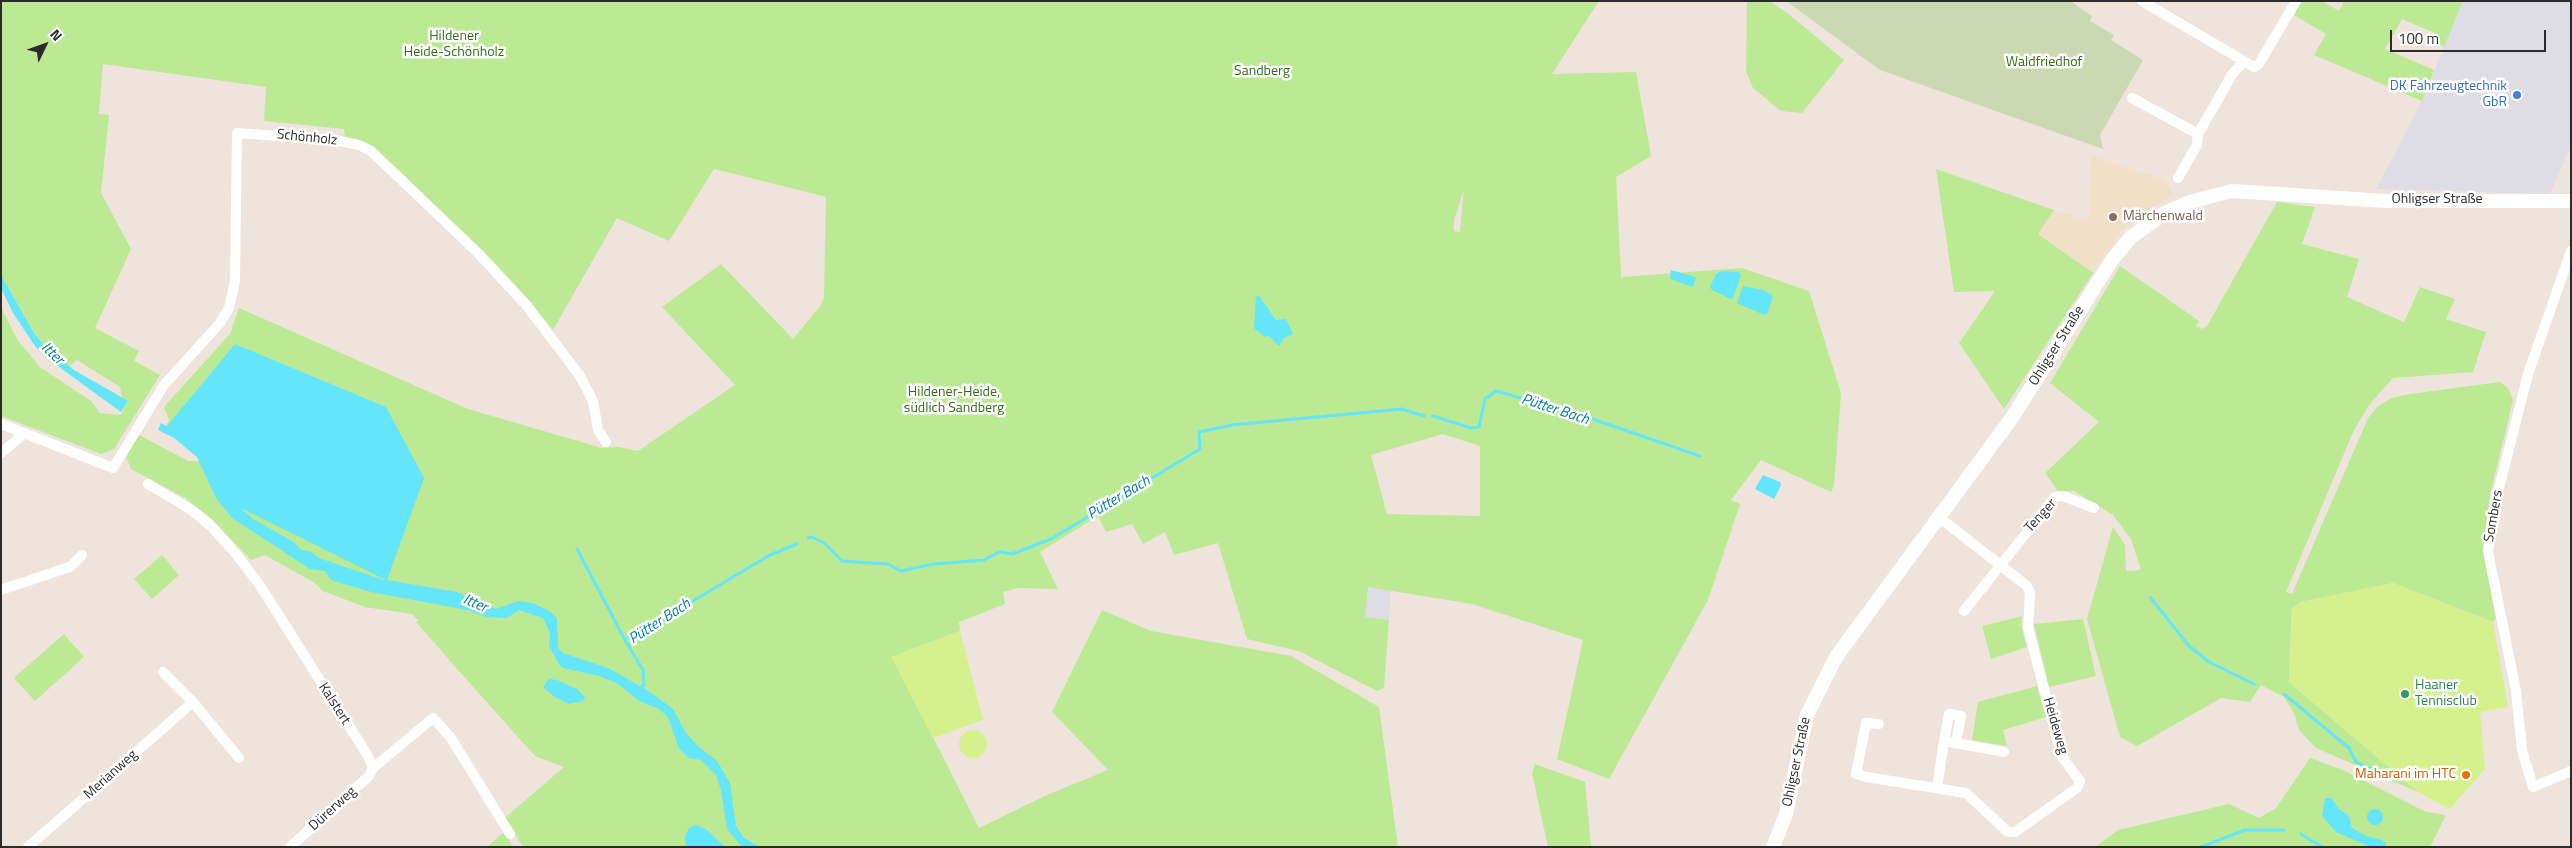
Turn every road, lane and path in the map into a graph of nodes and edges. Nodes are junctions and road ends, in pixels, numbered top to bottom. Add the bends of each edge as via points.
1 (2142, 1) edge
2 (2296, 1) edge
3 (2244, 62) junction
4 (2132, 98) dead end
5 (2198, 134) junction
6 (2178, 178) dead end
7 (2571, 201) edge
8 (2571, 251) edge
9 (1, 424) edge
10 (25, 433) junction
11 (606, 442) dead end
12 (1, 453) edge
13 (148, 484) dead end
14 (2094, 508) dead end
15 (1940, 518) junction
16 (82, 555) dead end
17 (2000, 565) junction
18 (1, 590) edge
19 (1964, 611) dead end
20 (163, 672) dead end
21 (193, 702) junction
22 (1878, 724) dead end
23 (1944, 741) junction
24 (1956, 743) junction
25 (2004, 752) dead end
26 (239, 758) dead end
27 (372, 768) junction
28 (2571, 771) edge
29 (1937, 788) junction
30 (510, 834) dead end
31 (28, 847) edge
32 (290, 847) edge
33 (1773, 847) edge

1 - 3 street
2 - 3 street via 2259,64 2254,67
3 - 5 street via 2233,73
4 - 5 street
5 - 6 street via 2197,145
7 - 15 main road, Ohligser Straße via 2386,201 2248,191 2216,194 2165,213 2131,237 2112,260 2011,419
8 - 28 street, Sombers via 2528,374 2489,531 2490,570 2511,663 2522,750 2533,787
9 - 10 street
10 - 11 street, Schönholz via 113,468 164,385 220,323 229,308 235,281 237,133 334,140 371,150 479,254 527,306 580,376 593,401 598,430
10 - 12 street
13 - 27 street, Kalstert via 190,509 211,526 236,554 259,584 368,756
14 - 17 street, Tenger via 2063,496 2055,497
15 - 17 street, Heideweg
15 - 33 main road, Ohligser Straße via 1854,631 1819,687 1807,715 1786,814
16 - 18 street via 70,567
17 - 19 street
17 - 29 street, Heideweg via 2027,586 2030,593 2028,628 2062,757 2080,781 2077,788 2015,832 2008,832 1966,793
20 - 21 street
21 - 26 street
21 - 31 street, Merianweg
22 - 29 street, Heideweg via 1866,723 1856,774
23 - 24 street
23 - 24 street via 1949,714 1961,716
23 - 29 street
24 - 25 street
27 - 30 street via 434,718 451,738
27 - 32 street, Dürerweg via 368,776

